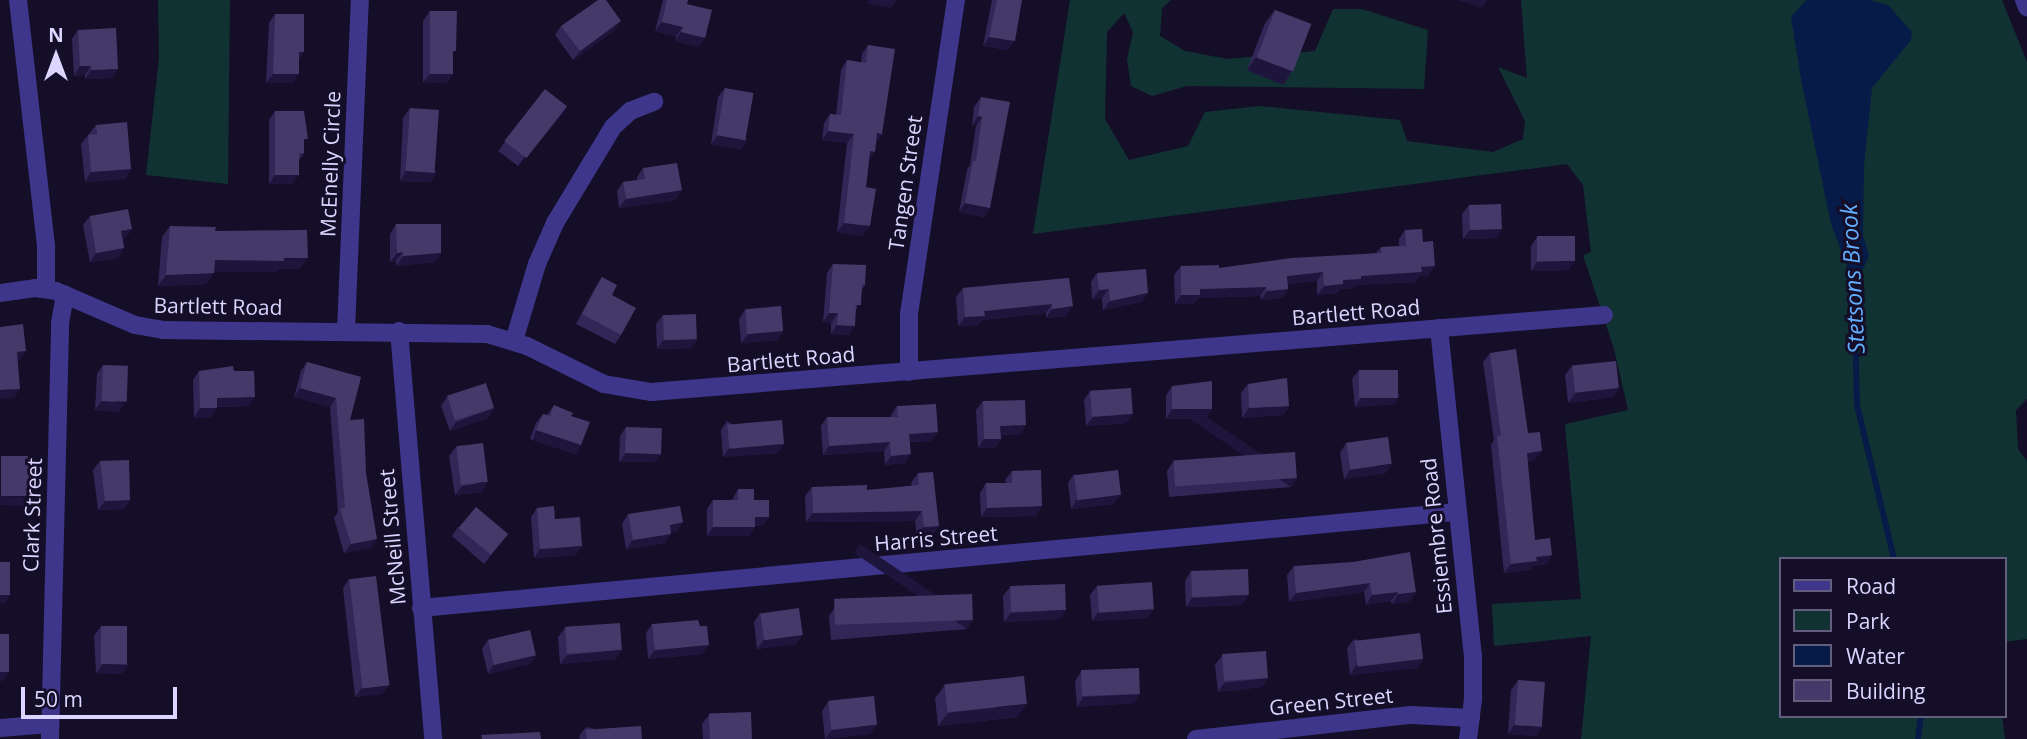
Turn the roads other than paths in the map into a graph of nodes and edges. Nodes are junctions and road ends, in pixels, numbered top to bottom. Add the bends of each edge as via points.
1 (18, 0) edge
2 (360, 0) edge
3 (956, 0) edge
4 (2024, 0) edge
5 (2027, 7) edge
6 (654, 102) dead end
7 (46, 289) junction
8 (0, 293) edge
9 (65, 294) junction
10 (1604, 314) dead end
11 (1439, 328) junction
12 (346, 330) junction
13 (399, 331) junction
14 (514, 341) junction
15 (909, 372) junction
16 (1455, 512) junction
17 (421, 608) junction
18 (1471, 718) junction
19 (0, 728) edge
20 (50, 732) edge
21 (433, 739) edge
22 (1196, 739) edge
23 (1468, 739) edge

1 - 7 street via 46,247
2 - 12 street, McEnelly Circle
3 - 15 street, Tangen Street via 909,313
4 - 5 street
6 - 14 street via 621,118 555,223 537,264
7 - 8 street, Bartlett Road
7 - 9 street, Bartlett Road
9 - 12 street, Bartlett Road via 149,328
9 - 20 street, Clark Street via 60,337
10 - 11 street, Bartlett Road
11 - 15 street, Bartlett Road
11 - 16 street, Essiembre Road
12 - 13 street, Bartlett Road
13 - 14 street, Bartlett Road via 472,332
13 - 17 street, McNeill Street
14 - 15 street, Bartlett Road via 589,379 635,391
16 - 17 street, Harris Street
16 - 18 street, Essiembre Road via 1473,657
17 - 21 street, McNeill Street
18 - 22 street, Green Street via 1411,715
18 - 23 street, Essiembre Road
19 - 20 street

